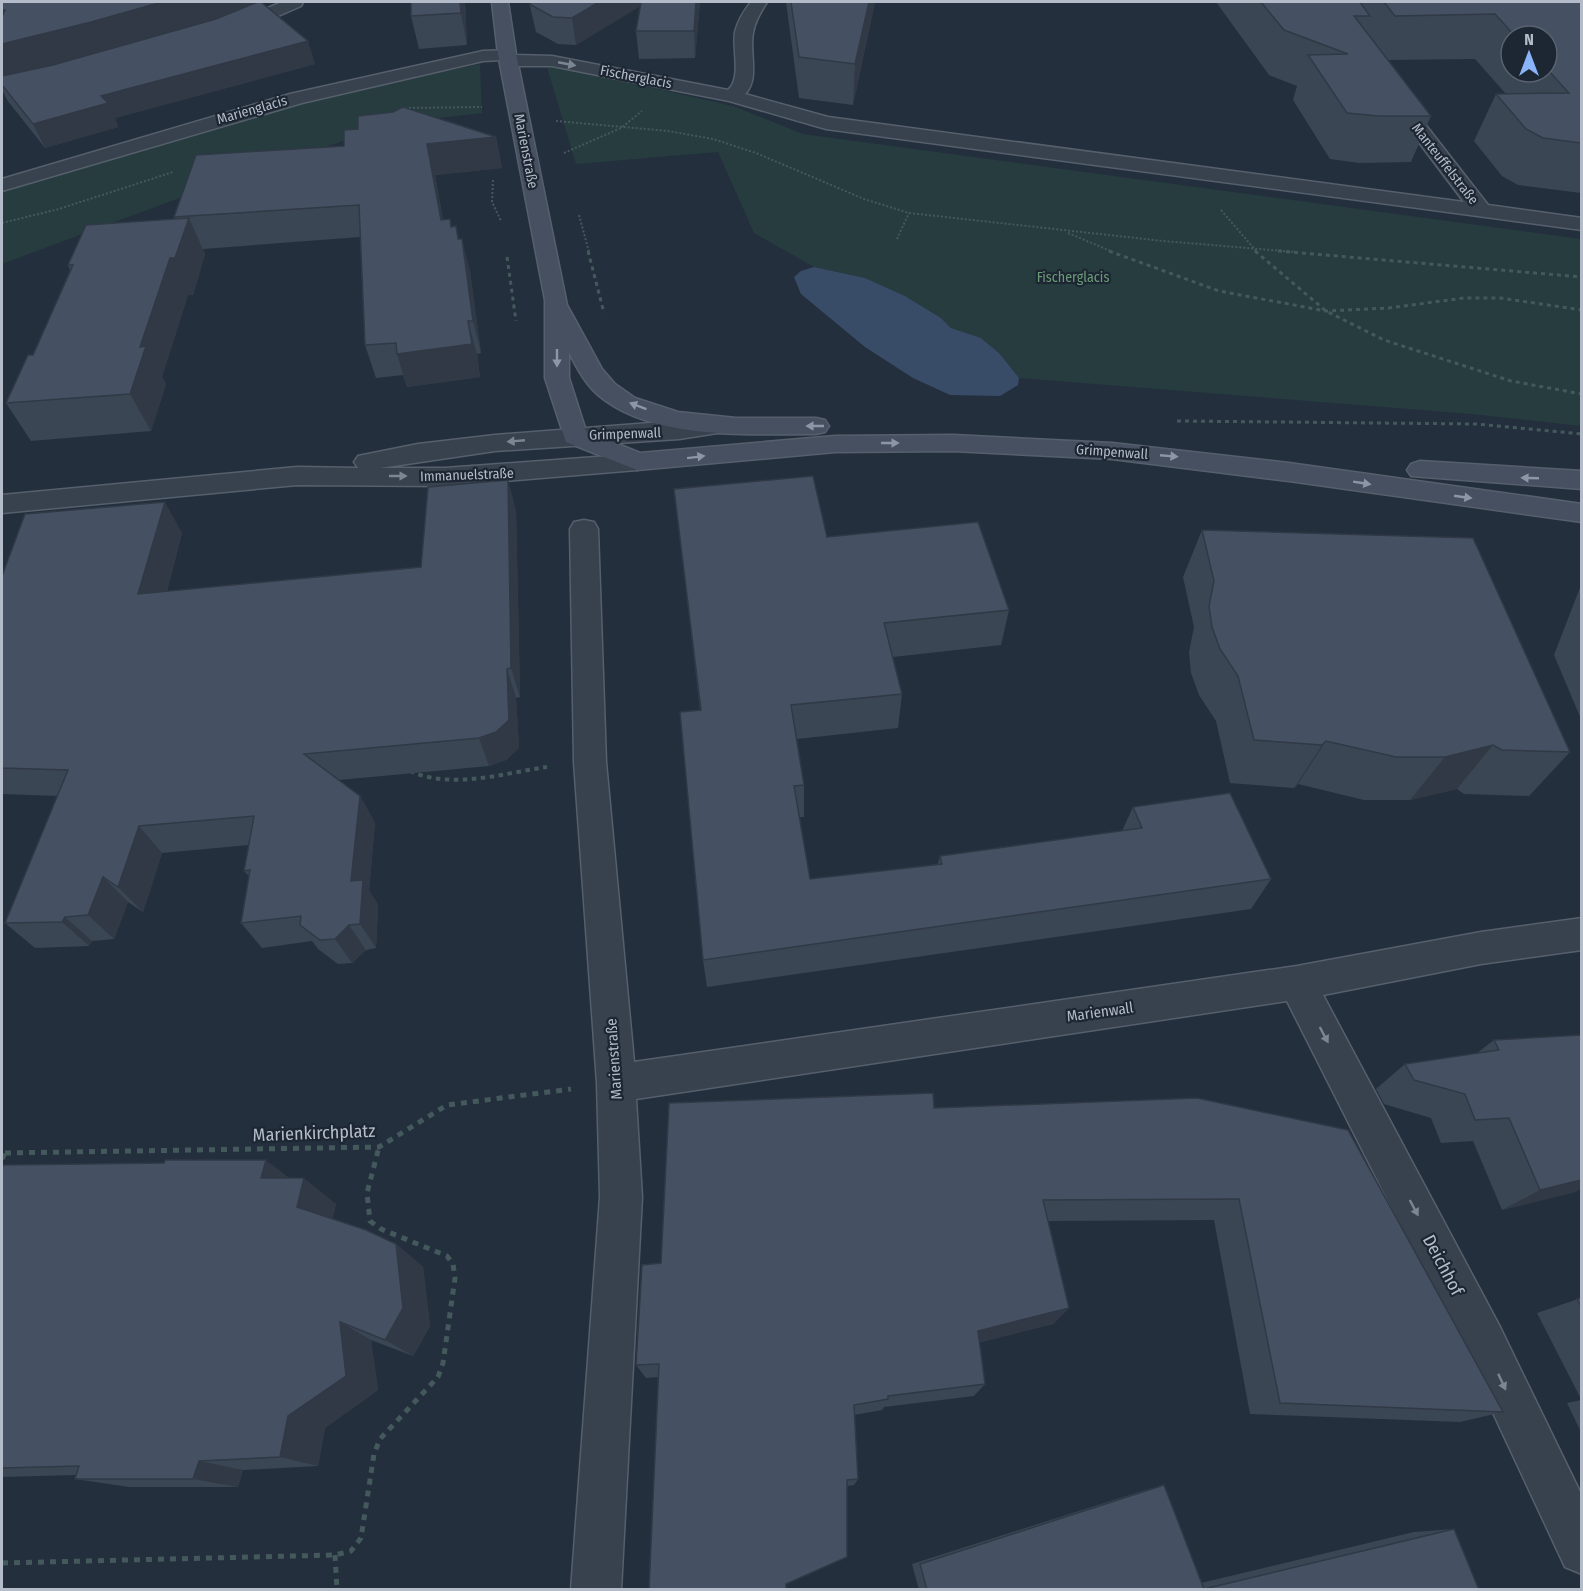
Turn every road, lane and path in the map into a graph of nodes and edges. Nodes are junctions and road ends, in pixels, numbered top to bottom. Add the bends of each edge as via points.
1 (295, 2) edge
2 (500, 2) edge
3 (759, 2) edge
4 (218, 35) edge
5 (483, 56) junction
6 (508, 57) junction
7 (1387, 89) edge
8 (732, 96) junction
9 (647, 108) dead end
10 (398, 109) edge
11 (621, 128) junction
12 (557, 132) dead end
13 (566, 162) dead end
14 (183, 168) dead end
15 (494, 172) dead end
16 (1207, 173) junction
17 (2, 185) edge
18 (1481, 210) junction
19 (909, 213) junction
20 (578, 214) dead end
21 (2, 224) edge
22 (1581, 224) edge
23 (503, 231) dead end
24 (1062, 231) junction
25 (897, 239) dead end
26 (506, 250) dead end
27 (1254, 250) junction
28 (1581, 277) edge
29 (556, 300) junction
30 (1581, 310) edge
31 (1326, 311) junction
32 (605, 320) dead end
33 (517, 328) dead end
34 (1581, 394) edge
35 (715, 426) junction
36 (574, 436) junction
37 (637, 462) junction
38 (297, 476) junction
39 (1581, 480) edge
40 (2, 504) edge
41 (1581, 513) edge
42 (584, 529) dead end
43 (590, 762) junction
44 (408, 769) edge
45 (1581, 934) edge
46 (1297, 983) junction
47 (616, 1083) junction
48 (379, 1147) junction
49 (3, 1151) edge
50 (2, 1159) edge
51 (1581, 1550) edge
52 (335, 1555) junction
53 (2, 1563) edge
54 (337, 1590) edge
55 (596, 1590) edge

1 - 4 street
2 - 6 street, Marienstraße
3 - 8 street via 749,16 742,42 741,88
5 - 6 street, Marienglacis
5 - 10 path via 492,107
5 - 17 street, Marienglacis via 297,98
6 -> 8 street, Fischerglacis via 552,61
6 - 29 street, Marienstraße
7 - 18 street, Manteuffelstraße
8 - 16 street, Fischerglacis via 826,123
9 - 11 path
11 - 12 path via 554,121
11 - 13 path via 564,153
11 - 19 path via 679,133 732,145 871,203
14 - 21 path
15 - 23 path via 493,211 502,222
16 - 18 street, Fischerglacis
16 - 27 path via 1205,192
18 - 22 street, Fischerglacis
19 - 24 path
19 - 25 path
20 - 32 path
24 - 27 path
24 - 31 path via 1219,291
26 - 33 path
27 - 28 path
27 - 31 path
35 -> 29 street, Marienstraße via 642,408 607,389 585,359
29 -> 36 street, Marienstraße via 557,378
30 - 31 path via 1500,298 1464,298
31 - 34 path via 1384,340 1468,368 1511,381
35 - 36 street, Grimpenwall via 675,432
39 -> 35 street, Grimpenwall via 1479,476 1167,438 1028,428
36 - 37 street, Grimpenwall
36 -> 38 street, Immanuelstraße via 440,447
38 -> 37 street, Immanuelstraße via 445,477
37 -> 41 street, Grimpenwall via 835,444 953,443 1054,448 1181,458
38 - 40 street, Immanuelstraße
42 - 43 street, Marienstraße
43 - 44 path via 439,780
43 - 47 street, Marienstraße
45 - 46 street, Marienwall via 1481,948
46 - 47 street, Marienwall
46 -> 51 street, Deichhof via 1483,1341
47 - 48 path, Marienkirchplatz via 447,1105
47 - 55 street, Marienstraße via 621,1197
48 - 49 path, Marienkirchplatz
48 - 52 path via 368,1186 366,1208 370,1221 447,1256 455,1278 438,1377 380,1439 374,1454 362,1538 351,1551
49 - 50 path
52 - 53 path
52 - 54 path

